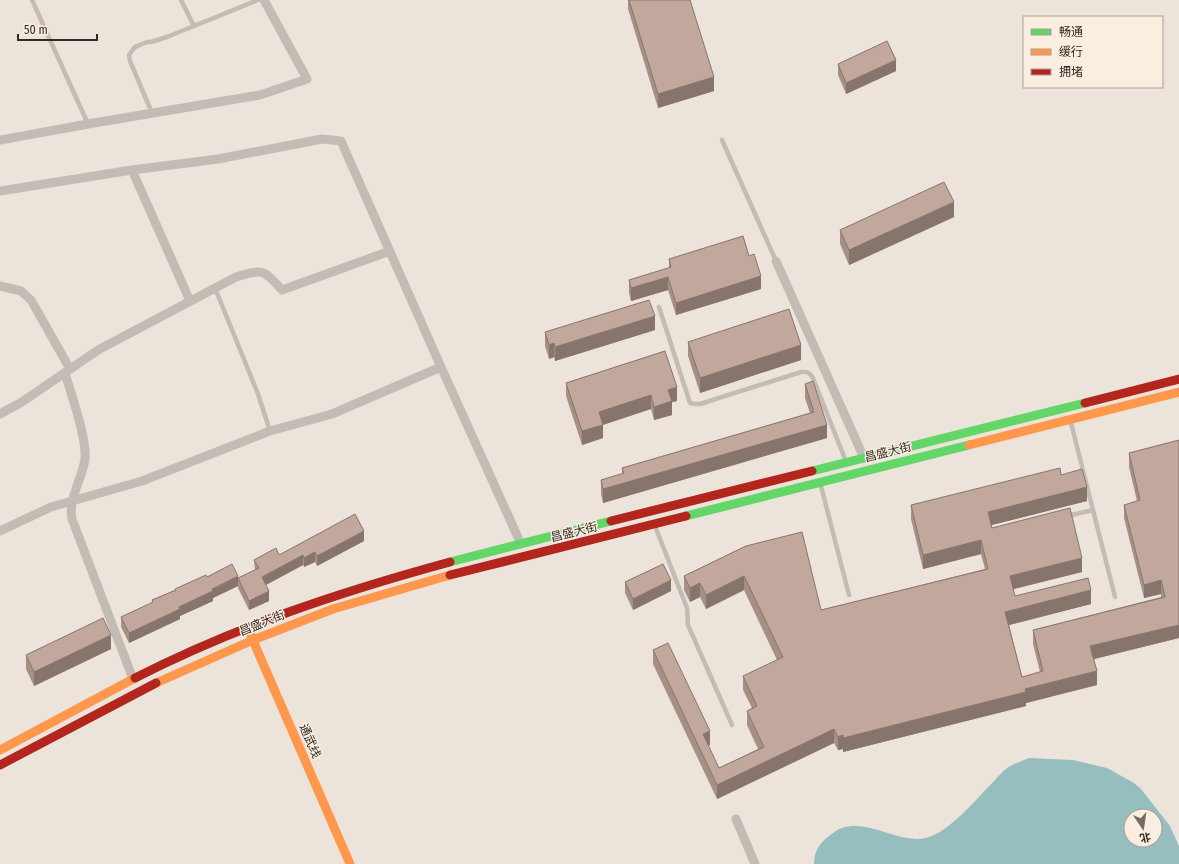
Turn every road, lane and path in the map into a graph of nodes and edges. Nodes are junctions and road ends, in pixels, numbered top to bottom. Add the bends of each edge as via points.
1 (32, 0) edge
2 (181, 0) edge
3 (258, 0) edge
4 (264, 0) edge
5 (194, 26) junction
6 (152, 113) junction
7 (88, 124) junction
8 (0, 140) edge
9 (722, 140) dead end
10 (132, 170) junction
11 (0, 191) edge
12 (390, 250) junction
13 (776, 261) joint
14 (0, 286) edge
15 (215, 288) junction
16 (190, 301) junction
17 (659, 307) dead end
18 (441, 367) junction
19 (68, 371) junction
20 (1179, 379) edge
21 (1179, 392) edge
22 (0, 414) edge
23 (1070, 419) junction
24 (270, 431) junction
25 (864, 458) junction
26 (847, 462) junction
27 (820, 482) junction
28 (72, 501) junction
29 (1093, 510) junction
30 (1062, 518) edge
31 (654, 524) junction
32 (0, 531) edge
33 (521, 544) junction
34 (849, 595) dead end
35 (1115, 597) dead end
36 (248, 628) junction
37 (253, 640) junction
38 (133, 679) junction
39 (732, 725) dead end
40 (0, 750) edge
41 (0, 765) edge
42 (736, 819) dead end
43 (350, 864) edge
44 (755, 864) edge

1 - 7 lane
2 - 5 lane
3 - 5 lane
4 - 6 street via 307,79 260,95
5 - 6 lane via 147,42 130,52 130,61
6 - 7 street
7 - 8 street
9 - 13 lane
10 - 11 street
10 - 12 street via 218,159 322,139 341,141
10 - 16 street
12 - 15 street via 282,290 268,274 262,272 236,277
12 - 18 street
13 - 25 street
14 - 19 street via 21,291 31,300
15 - 16 street
15 - 24 lane via 258,394
16 - 19 street via 98,350
17 - 26 lane via 690,402 700,404 806,371 813,378
18 - 24 street via 332,414
18 - 33 street
19 - 22 street
19 - 28 street via 85,454
20 - 25 highway, 昌盛大街
21 - 23 highway, 昌盛大街
23 - 27 highway, 昌盛大街
23 - 29 lane
24 - 28 street via 142,481
25 - 26 highway, 昌盛大街
26 - 33 highway, 昌盛大街
27 - 31 highway, 昌盛大街
27 - 34 lane
28 - 32 street via 51,507
28 - 38 street via 74,525
29 - 30 lane
29 - 35 lane
31 - 37 highway, 昌盛大街 via 396,590 326,611
31 - 39 lane via 687,608 688,625
33 - 36 highway, 昌盛大街 via 329,597
36 - 37 highway, 通武线
36 - 38 highway, 昌盛大街
37 - 41 highway, 昌盛大街 via 148,686
37 - 43 highway, 通武线
38 - 40 highway, 昌盛大街
42 - 44 street

